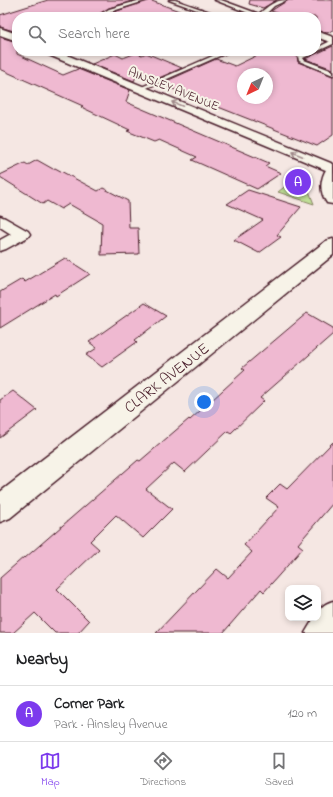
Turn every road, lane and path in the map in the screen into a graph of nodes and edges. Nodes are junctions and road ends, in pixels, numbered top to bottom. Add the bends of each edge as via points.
1 (146, 0) edge
2 (171, 0) edge
3 (217, 0) edge
4 (285, 0) edge
5 (107, 12) edge
6 (207, 12) edge
7 (249, 12) edge
8 (266, 12) edge
9 (0, 31) edge
10 (12, 36) edge
11 (321, 36) edge
12 (333, 41) edge
13 (321, 47) edge
14 (60, 56) edge
15 (216, 56) edge
16 (303, 56) edge
17 (333, 73) edge
18 (140, 89) junction
19 (333, 169) edge
20 (333, 172) edge
21 (333, 199) edge
22 (0, 221) edge
23 (333, 245) edge
24 (0, 246) edge
25 (0, 509) edge
26 (333, 614) edge
27 (319, 633) edge

1 - 5 lane
2 - 6 lane
3 - 7 lane
4 - 8 lane via 272,5
9 - 10 street
11 - 12 street
12 - 13 lane
14 - 18 street, AINSLEY AVENUE
15 - 18 lane
16 - 17 lane via 300,57 302,61
19 -> 18 street, AINSLEY AVENUE
20 - 21 street via 329,184
22 - 24 street via 22,234
23 - 25 street, CLARK AVENUE
26 - 27 street

